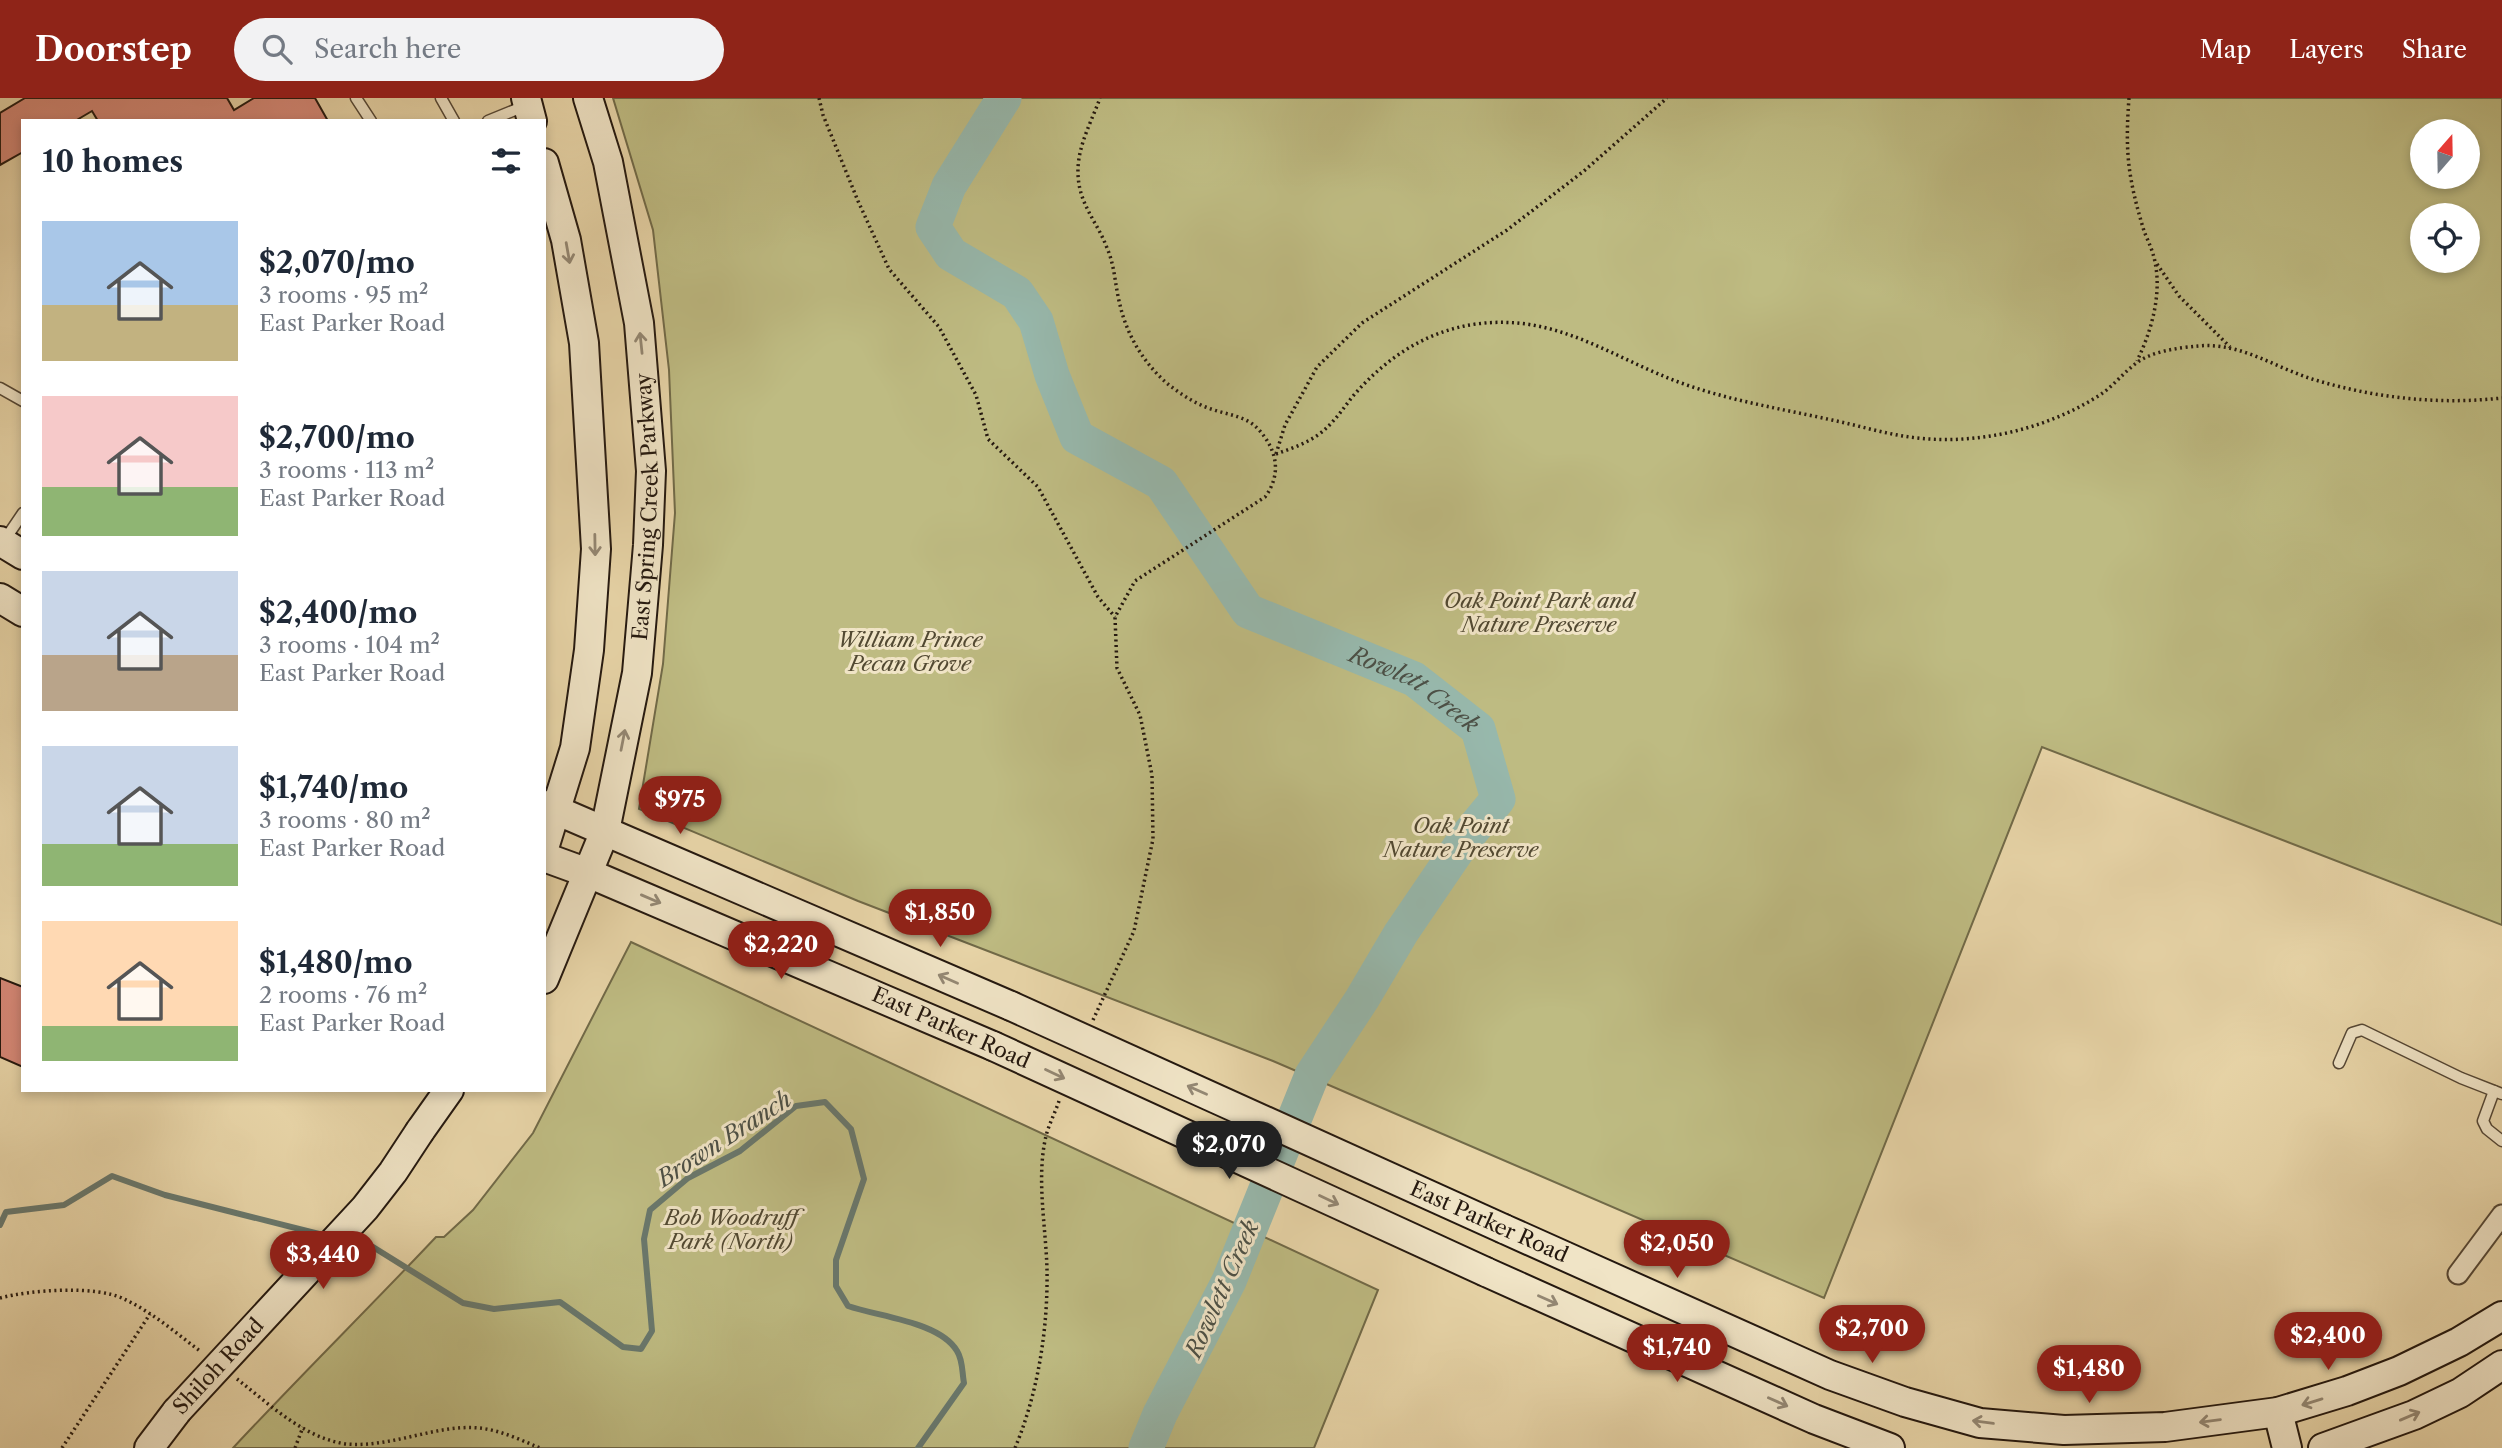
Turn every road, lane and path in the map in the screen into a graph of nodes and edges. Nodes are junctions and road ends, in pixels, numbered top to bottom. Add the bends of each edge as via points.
1 (356, 98) edge
2 (441, 98) edge
3 (588, 98) edge
4 (819, 98) edge
5 (1100, 98) edge
6 (1667, 98) edge
7 (2129, 98) edge
8 (528, 108) edge
9 (370, 119) edge
10 (453, 119) edge
11 (494, 119) edge
12 (546, 170) edge
13 (2155, 259) junction
14 (2231, 347) junction
15 (2136, 363) junction
16 (0, 388) edge
17 (2502, 398) edge
18 (21, 400) edge
19 (1276, 454) junction
20 (21, 517) edge
21 (6, 546) edge
22 (0, 598) edge
23 (21, 611) edge
24 (1115, 617) junction
25 (551, 808) edge
26 (605, 831) junction
27 (546, 837) edge
28 (546, 858) edge
29 (588, 873) junction
30 (546, 974) edge
31 (1091, 1023) dead end
32 (2339, 1063) dead end
33 (448, 1092) edge
34 (2498, 1093) edge
35 (1060, 1098) dead end
36 (2502, 1141) edge
37 (2502, 1215) edge
38 (2458, 1274) dead end
39 (0, 1298) edge
40 (150, 1314) junction
41 (2502, 1316) edge
42 (207, 1357) dead end
43 (2502, 1365) edge
44 (1830, 1375) junction
45 (237, 1378) dead end
46 (2278, 1412) junction
47 (1814, 1419) junction
48 (303, 1427) junction
49 (2037, 1438) edge
50 (62, 1448) edge
51 (149, 1448) edge
52 (295, 1448) edge
53 (540, 1448) edge
54 (1015, 1448) edge
55 (1890, 1448) edge
56 (2287, 1448) edge
57 (2323, 1448) edge

1 - 9 lane
2 - 10 lane
26 -> 3 main road, East Spring Creek Parkway via 637,673 652,471 639,323 608,162
4 - 24 path via 889,269 939,327 976,395 988,439 1038,487 1098,597
5 - 19 path via 1082,143 1078,177 1088,215 1108,249 1129,332 1147,363 1167,383 1208,408 1246,419
6 - 19 path via 1507,230 1362,323 1317,367 1285,425
7 - 13 path via 2130,178
8 - 11 lane
12 -> 25 main road via 566,240 584,343 596,549 589,650 575,748
13 - 14 path via 2172,288
13 - 15 path via 2155,303
14 - 15 path via 2183,348
14 - 17 path via 2307,377 2379,395 2434,400
15 - 19 path via 2098,397 2042,423 1975,437 1907,437 1704,391 1558,330 1524,323 1477,324 1427,338 1394,355 1329,425
16 - 18 lane
19 - 24 path via 1265,497 1135,582
20 - 21 lane
22 - 23 main road
24 - 31 path via 1117,668 1140,715 1152,775 1153,839 1134,931
25 - 26 main road, East Parker Road
25 - 27 main road
26 - 29 main road, East Spring Creek Parkway
44 -> 26 main road, East Parker Road, bridge via 1011,1006
28 - 29 main road, East Parker Road
29 - 30 main road
29 -> 47 main road, East Parker Road, bridge via 993,1046
32 - 34 lane via 2352,1033 2362,1030
33 - 51 main road, Shiloh Road, bridge via 365,1208 177,1411
34 - 36 lane via 2483,1121
35 - 54 path via 1046,1138 1043,1175 1047,1272 1042,1355
37 - 38 street
39 - 40 path via 22,1293 94,1292 122,1297
40 - 42 path
40 - 50 path
41 -> 46 main road, East Parker Road via 2399,1371
57 -> 43 main road via 2414,1415 2460,1393
44 - 47 main road
49 -> 44 main road, East Parker Road via 1905,1402
45 - 48 path
46 -> 49 main road, East Parker Road via 2165,1427 2064,1430
46 - 56 main road
47 - 55 main road, East Parker Road
48 - 52 path
48 - 53 path via 345,1444 370,1445 478,1428

